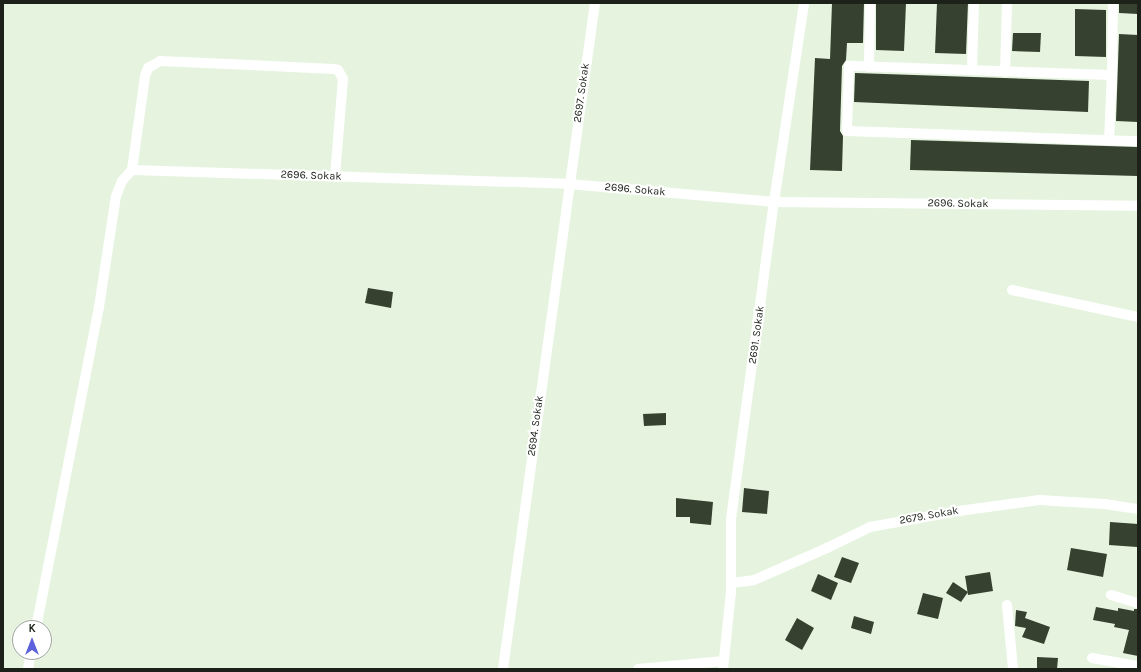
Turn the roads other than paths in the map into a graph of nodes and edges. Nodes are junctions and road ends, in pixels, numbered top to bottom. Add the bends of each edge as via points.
1 (595, 3) edge
2 (804, 3) edge
3 (870, 3) edge
4 (974, 3) edge
5 (1007, 3) edge
6 (1113, 3) edge
7 (869, 67) junction
8 (972, 70) junction
9 (1005, 72) junction
10 (1112, 75) junction
11 (1109, 140) junction
12 (1138, 141) edge
13 (132, 170) junction
14 (335, 177) junction
15 (569, 184) junction
16 (774, 202) junction
17 (1138, 206) edge
18 (1012, 290) dead end
19 (1138, 317) edge
20 (1138, 509) edge
21 (731, 583) junction
22 (1111, 596) dead end
23 (1138, 602) edge
24 (1007, 605) dead end
25 (38, 620) edge
26 (1092, 658) dead end
27 (723, 665) edge
28 (1138, 666) edge
29 (503, 669) edge
30 (638, 669) edge
31 (1013, 669) edge

1 - 15 street, 2697. Sokak
2 - 16 street, 2691. Sokak
3 - 7 street
4 - 8 street
5 - 9 street
6 - 10 street
7 - 8 street
7 - 11 street via 849,66 847,131
8 - 9 street
9 - 10 street
10 - 11 street
11 - 12 street
13 - 14 street, 2696. Sokak
13 - 14 street via 146,72 151,65 160,61 338,70 343,79
13 - 25 street via 122,181 116,196 99,307
14 - 15 street, 2696. Sokak
15 - 16 street, 2696. Sokak
15 - 29 street, 2694. Sokak
16 - 17 street, 2696. Sokak
16 - 21 street, 2691. Sokak via 731,519
18 - 19 street
20 - 21 street, 2679. Sokak via 1039,500 870,527 754,580
21 - 27 street, 2691. Sokak
22 - 23 street
24 - 31 street
26 - 28 street
27 - 30 street

